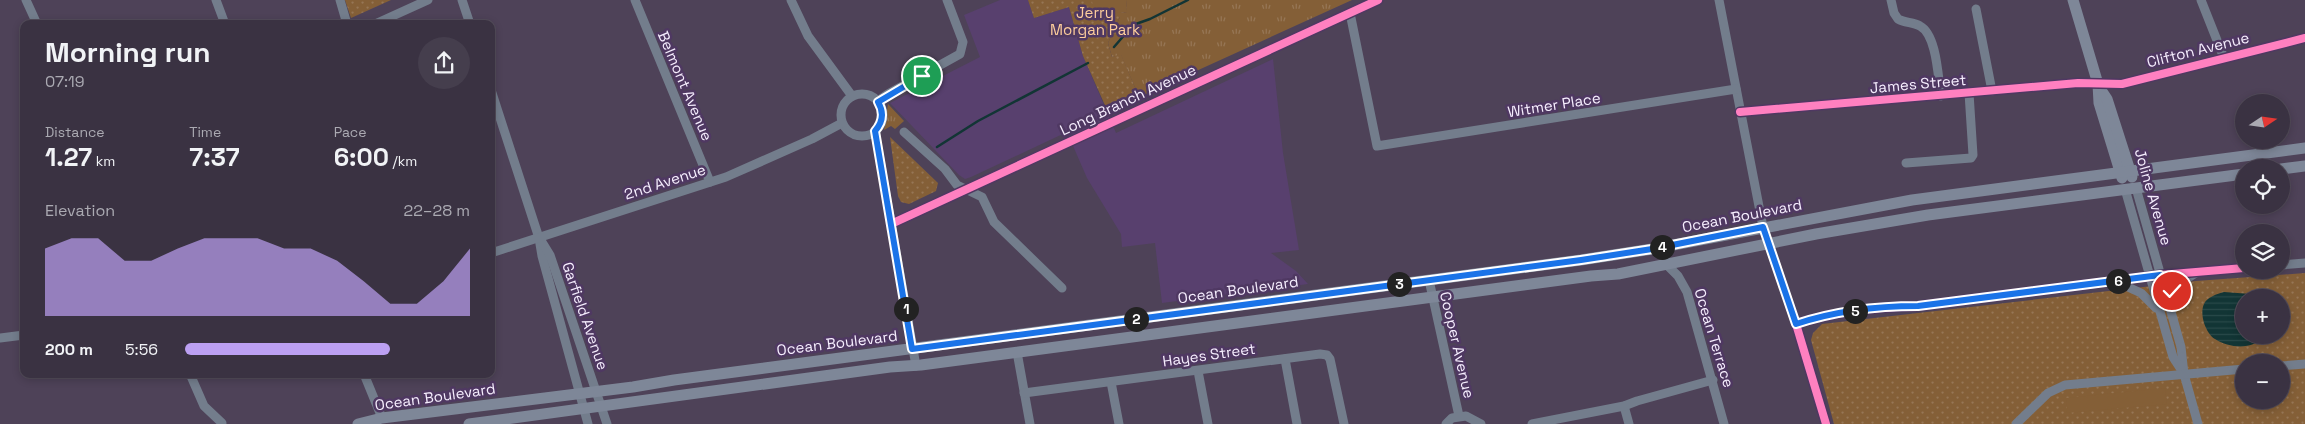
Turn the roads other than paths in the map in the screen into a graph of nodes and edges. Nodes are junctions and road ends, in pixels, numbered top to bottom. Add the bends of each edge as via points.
1 (26, 0) edge
2 (216, 0) edge
3 (340, 0) edge
4 (428, 0) edge
5 (462, 0) edge
6 (635, 0) edge
7 (790, 0) edge
8 (947, 0) edge
9 (1378, 0) edge
10 (1719, 0) edge
11 (1891, 0) edge
12 (2073, 0) edge
13 (2201, 0) edge
14 (1976, 9) dead end
15 (1350, 13) junction
16 (35, 20) edge
17 (224, 20) edge
18 (346, 20) edge
19 (384, 20) edge
20 (469, 20) edge
21 (2305, 38) edge
22 (2224, 58) junction
23 (2098, 84) junction
24 (1736, 89) junction
25 (1992, 91) junction
26 (1969, 93) junction
27 (852, 96) junction
28 (1941, 96) junction
29 (495, 102) edge
30 (878, 102) junction
31 (1740, 112) junction
32 (842, 123) junction
33 (875, 131) junction
34 (904, 132) dead end
35 (2305, 148) edge
36 (1906, 163) dead end
37 (2305, 166) edge
38 (2290, 168) edge
39 (2125, 172) junction
40 (2235, 175) edge
41 (710, 182) junction
42 (2130, 189) junction
43 (967, 190) junction
44 (891, 224) junction
45 (1763, 227) junction
46 (539, 238) junction
47 (1768, 245) junction
48 (495, 252) edge
49 (2305, 263) edge
50 (2290, 264) edge
51 (1668, 266) junction
52 (2235, 269) edge
53 (2198, 271) junction
54 (2160, 275) junction
55 (2148, 277) junction
56 (1428, 280) junction
57 (2115, 281) junction
58 (1062, 288) dead end
59 (1431, 298) junction
60 (2169, 305) junction
61 (2158, 310) junction
62 (1796, 324) junction
63 (20, 336) edge
64 (0, 338) edge
65 (912, 349) junction
66 (1017, 352) junction
67 (1285, 359) junction
68 (2305, 364) edge
69 (2290, 365) edge
70 (916, 366) junction
71 (2235, 370) edge
72 (1198, 371) junction
73 (2184, 374) junction
74 (192, 378) edge
75 (366, 378) edge
76 (1713, 380) junction
77 (1111, 382) junction
78 (597, 391) junction
79 (1024, 392) junction
80 (580, 393) junction
81 (601, 406) junction
82 (1624, 406) junction
83 (584, 408) junction
84 (1459, 416) junction
85 (382, 418) junction
86 (222, 423) edge
87 (358, 424) edge
88 (469, 424) edge
89 (588, 424) edge
90 (607, 424) edge
91 (1030, 424) edge
92 (1119, 424) edge
93 (1208, 424) edge
94 (1297, 424) edge
95 (1344, 424) edge
96 (1446, 424) edge
97 (1481, 424) edge
98 (1532, 424) edge
99 (1629, 424) edge
100 (1724, 424) edge
101 (1826, 424) edge
102 (2016, 424) edge
103 (2198, 424) edge

1 - 16 street
2 - 17 street
3 - 18 street
4 - 19 street
5 - 20 street
6 - 41 street, Belmont Avenue
7 - 27 street via 808,36
8 - 30 street via 963,42 960,54
9 - 15 street, Long Branch Avenue
10 - 24 street
11 - 28 street via 1898,19 1921,26 1930,34
12 - 23 main road, Joline Avenue
13 - 22 street
14 - 25 street
15 - 24 street, Witmer Place via 1377,146
15 - 43 street, Long Branch Avenue
21 - 22 street, Clifton Avenue
22 - 23 street, Clifton Avenue via 2122,84
23 - 25 street, James Street
23 - 39 main road, Joline Avenue via 2107,99
24 - 31 street
25 - 26 street, James Street
26 - 28 street, James Street
26 - 36 street via 1974,149 1971,158
27 - 30 street via 863,94
27 - 32 street via 843,104
28 - 31 street, James Street
29 - 46 street, Garfield Avenue
30 - 33 street via 882,120
31 - 45 street
32 - 33 street via 857,135
32 - 41 street, 2nd Avenue
33 - 44 street
34 - 43 street via 957,185
35 - 39 main road, Ocean Boulevard
37 - 38 main road
39 - 42 main road, Joline Avenue
39 - 45 main road, Ocean Boulevard via 1912,200
40 - 42 main road, Ocean Boulevard
41 - 46 street, 2nd Avenue
42 - 47 main road, Ocean Boulevard via 1928,215
42 - 54 street, Joline Avenue
42 - 55 street, Joline Avenue
43 - 44 street, Long Branch Avenue
43 - 58 street via 982,197 994,222
44 - 65 street
45 - 47 street
45 - 56 main road, Ocean Boulevard via 1627,253
46 - 48 street, 2nd Avenue
46 - 78 street, Garfield Avenue via 550,255
46 - 80 street, Garfield Avenue
47 - 51 main road, Ocean Boulevard
47 - 62 street
49 - 50 street
51 - 59 main road, Ocean Boulevard
51 - 76 street, Ocean Terrace via 1687,292
52 - 53 street
53 - 54 street
53 - 60 street via 2175,287 2170,294
54 - 55 street
54 - 60 street, Joline Avenue
55 - 57 street
55 - 61 street, Joline Avenue
56 - 59 street, Cooper Avenue
56 - 65 main road, Ocean Boulevard
57 - 61 street via 2141,293
57 - 62 street via 1822,315
59 - 66 main road, Ocean Boulevard
59 - 84 street, Cooper Avenue
60 - 73 street, Joline Avenue via 2183,353
61 - 73 street, Joline Avenue via 2173,357
62 - 101 street
63 - 64 street
65 - 70 street
65 - 78 main road, Ocean Boulevard
66 - 70 main road, Ocean Boulevard
66 - 79 street
67 - 72 street, Hayes Street
67 - 94 street
67 - 95 street, Hayes Street via 1327,355
68 - 69 street
70 - 81 main road, Ocean Boulevard
71 - 73 street
72 - 77 street, Hayes Street
72 - 93 street
73 - 102 street via 2065,385 2048,393
73 - 103 street
74 - 86 street via 204,406
75 - 85 street
76 - 82 street
76 - 100 street, Ocean Terrace
77 - 79 street, Hayes Street
77 - 92 street
78 - 80 main road, Ocean Boulevard
78 - 81 street, Garfield Avenue
79 - 91 street
80 - 83 street, Garfield Avenue
80 - 85 main road, Ocean Boulevard
81 - 83 main road, Ocean Boulevard
81 - 90 street, Garfield Avenue
82 - 98 street
82 - 99 street
83 - 88 main road, Ocean Boulevard
83 - 89 street, Garfield Avenue
84 - 96 street, Cooper Avenue
84 - 97 street, Cooper Avenue via 1473,418
85 - 87 main road, Ocean Boulevard

